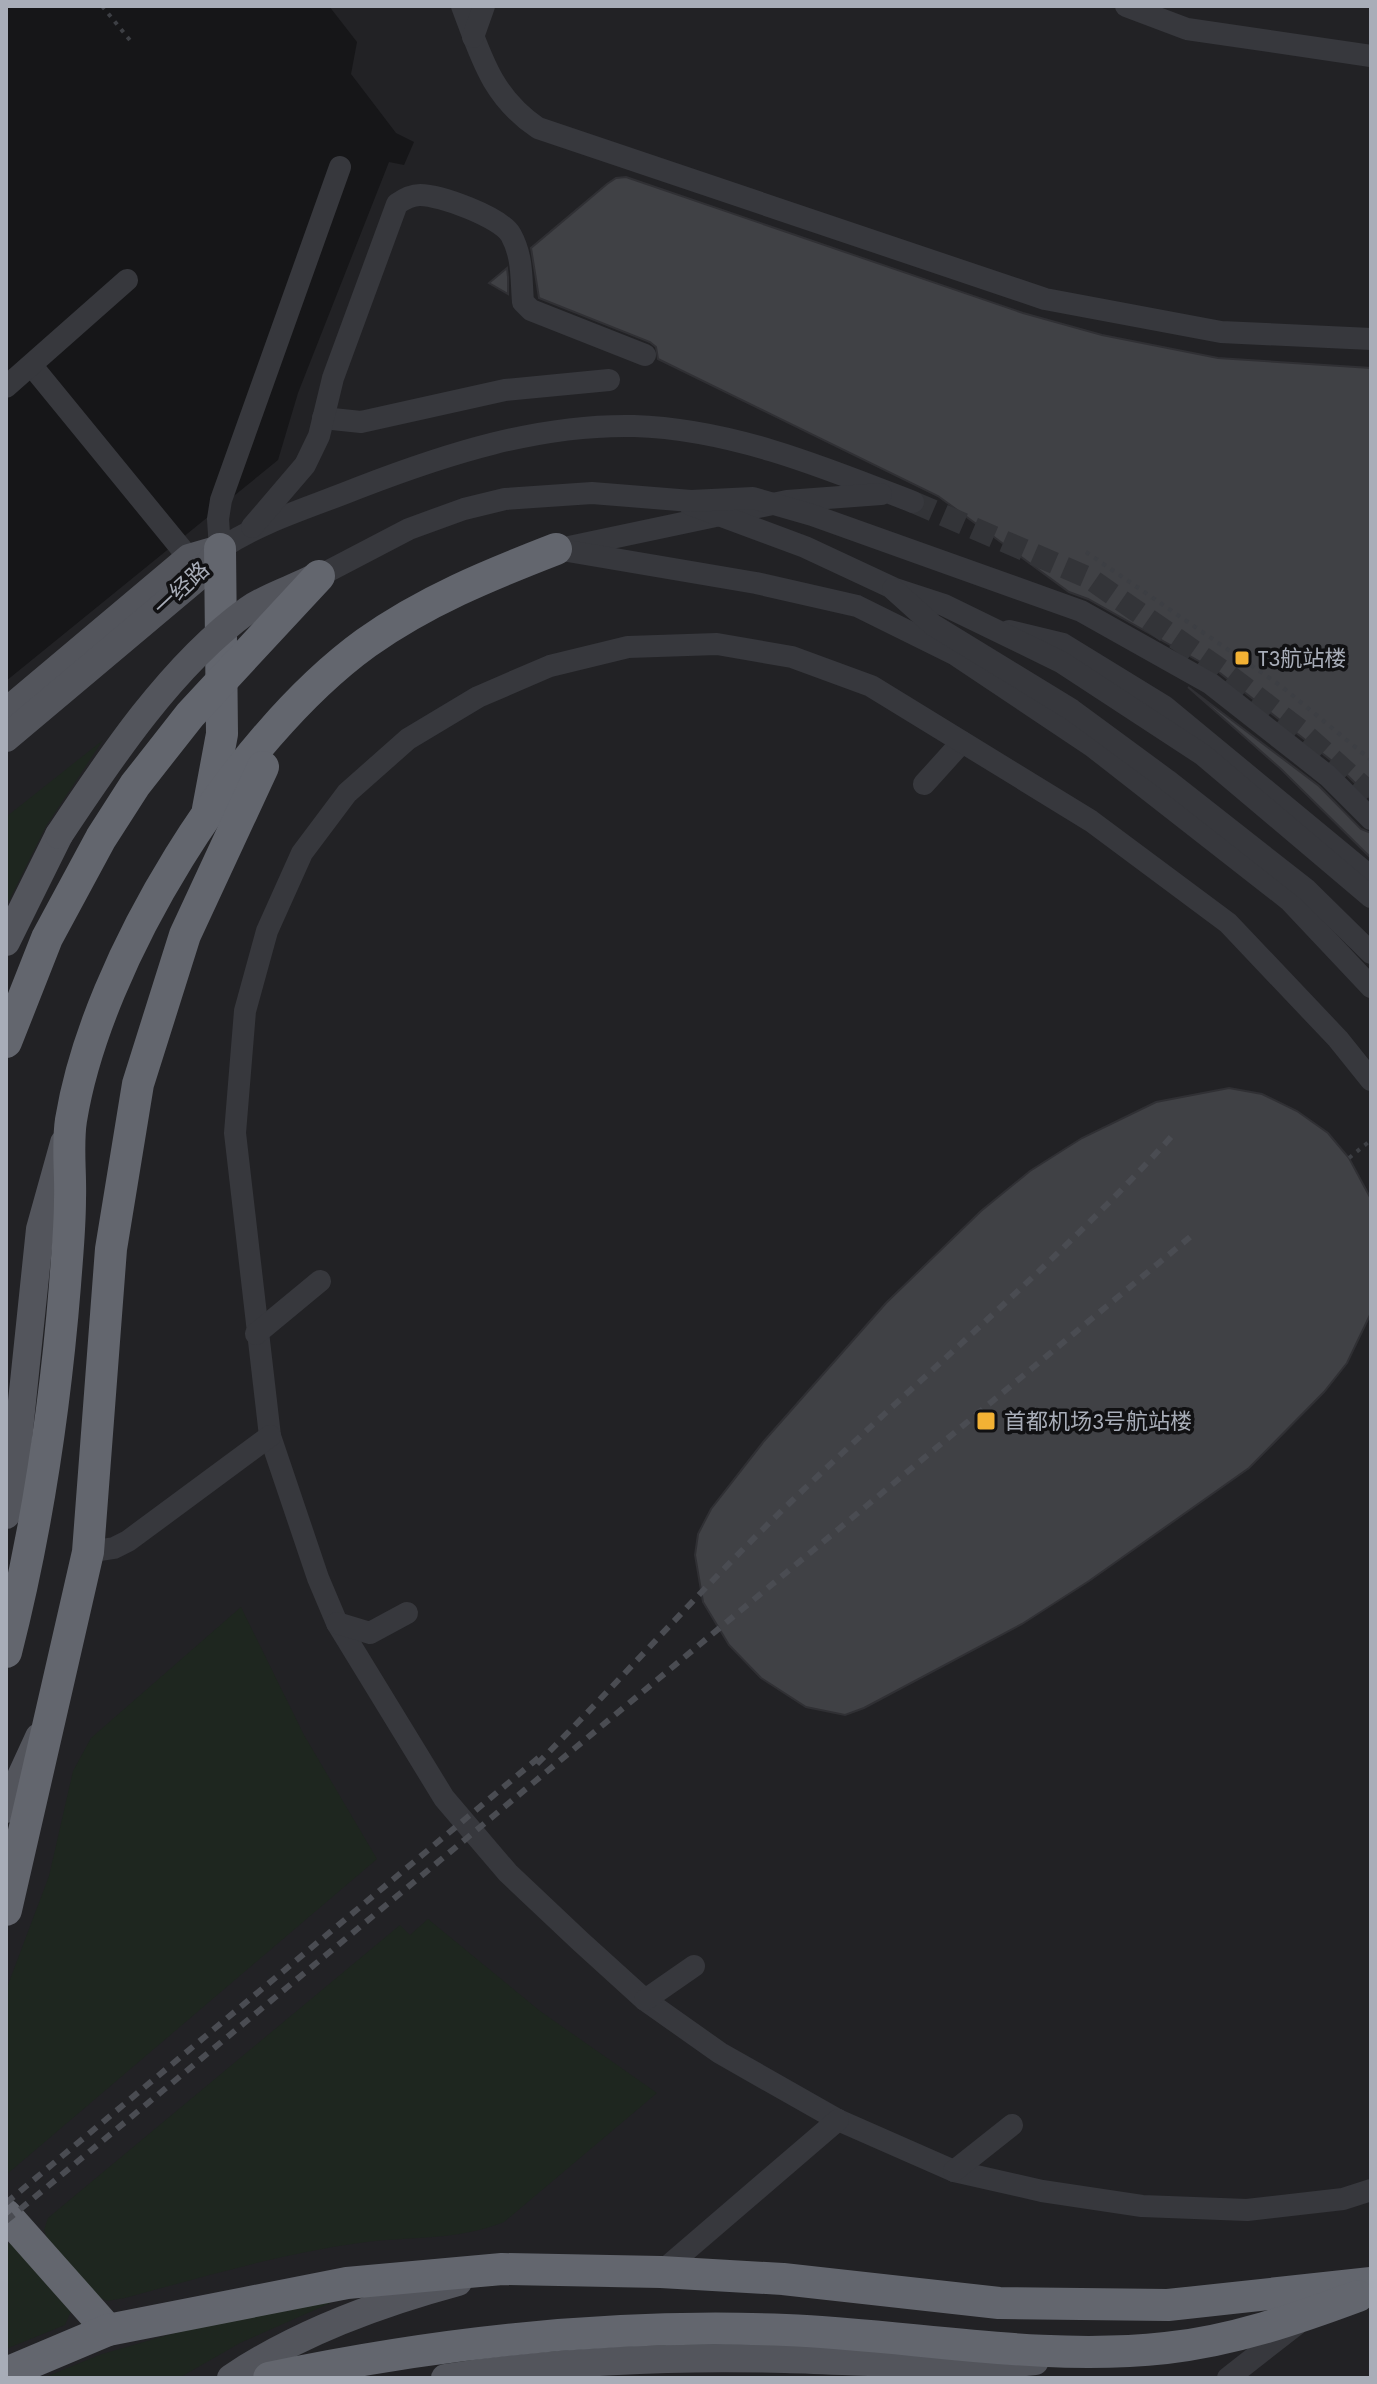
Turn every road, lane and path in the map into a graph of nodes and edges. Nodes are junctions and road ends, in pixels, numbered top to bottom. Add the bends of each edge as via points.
1 (102, 6) edge
2 (462, 6) edge
3 (484, 6) edge
4 (1126, 6) edge
5 (473, 37) junction
6 (133, 44) dead end
7 (1371, 56) edge
8 (340, 167) dead end
9 (127, 280) dead end
10 (1371, 339) edge
11 (645, 355) dead end
12 (32, 366) junction
13 (609, 380) dead end
14 (6, 387) edge
15 (323, 418) junction
16 (678, 500) junction
17 (252, 528) junction
18 (220, 549) junction
19 (556, 549) junction
20 (1086, 552) dead end
21 (189, 558) junction
22 (319, 576) junction
23 (888, 586) junction
24 (857, 606) junction
25 (309, 693) junction
26 (6, 712) edge
27 (6, 738) edge
28 (962, 742) junction
29 (1371, 760) edge
30 (924, 784) dead end
31 (1371, 819) edge
32 (200, 827) junction
33 (1371, 877) edge
34 (1371, 897) edge
35 (6, 942) edge
36 (1371, 953) edge
37 (1371, 987) edge
38 (6, 1042) edge
39 (1371, 1080) edge
40 (71, 1119) junction
41 (1371, 1140) edge
42 (1349, 1158) dead end
43 (320, 1281) dead end
44 (256, 1334) junction
45 (270, 1436) junction
46 (6, 1515) edge
47 (88, 1552) junction
48 (407, 1613) dead end
49 (337, 1623) junction
50 (6, 1652) edge
51 (55, 1700) junction
52 (6, 1809) edge
53 (6, 1910) edge
54 (694, 1966) dead end
55 (645, 2000) junction
56 (838, 2120) junction
57 (1012, 2125) dead end
58 (954, 2171) junction
59 (1371, 2190) edge
60 (6, 2215) edge
61 (502, 2269) junction
62 (661, 2272) junction
63 (1371, 2283) edge
64 (1371, 2292) edge
65 (1310, 2314) junction
66 (108, 2330) junction
67 (1164, 2348) junction
68 (6, 2373) edge
69 (231, 2378) edge
70 (269, 2378) edge
71 (445, 2378) edge
72 (1228, 2378) edge

1 - 6 path
2 - 5 street
3 - 5 street
4 - 7 street via 1187,29
5 - 10 street via 500,96 538,128 985,279 1045,299 1221,332
8 - 18 street via 221,500
9 - 12 street
11 - 15 street via 531,310 523,302 523,266 507,230 474,211 416,195 397,204
12 - 14 street
12 - 21 street
13 - 15 street via 505,390 361,422
15 - 17 street via 305,465
16 - 22 street, bridge via 592,493 505,499 409,529
16 - 23 street, bridge via 805,547
16 - 31 street, bridge via 764,501 1081,611 1211,684 1328,776
17 - 18 street
17 - 19 street via 468,450 554,430 635,426 717,437 787,454 913,502 886,494 787,501
18 - 21 main road, 一经路
18 - 27 main road, 一经路 via 201,574
18 - 32 highway via 222,734 215,783
19 - 24 street
19 - 25 highway via 417,609 346,658
20 - 29 path via 1281,686
21 - 26 main road, 一经路
22 - 35 main road, bridge via 249,610 184,671 134,730 59,835
22 - 38 highway, bridge via 190,715 122,805 47,938
23 - 34 street, bridge via 1016,638 1119,698 1247,789
23 - 36 street, bridge via 933,625 1072,710 1167,780 1307,890
24 - 33 street via 928,612 1063,644 1164,706
24 - 37 street via 956,655 1092,746 1289,900
25 - 32 highway
25 - 47 highway via 253,786 199,902 145,1058 111,1249
28 - 30 street
28 - 39 street via 1091,821 1228,923
28 - 44 street via 871,686 792,657 717,644 628,647 550,666 478,697 408,739 347,793 302,853 267,931 245,1011 235,1133
32 - 40 highway via 164,881 118,971
40 - 46 main road via 40,1229
40 - 50 highway via 69,1228 50,1434
41 - 42 path
43 - 44 street
44 - 45 street
45 - 47 street via 128,1541
45 - 49 street
47 - 51 highway
48 - 49 street via 370,1633
49 - 55 street via 444,1798 508,1873
51 - 52 main road
51 - 53 highway
54 - 55 street
55 - 56 street via 720,2053
56 - 58 street
56 - 62 street
57 - 58 street
58 - 59 street via 1142,2206 1247,2210 1343,2199
60 - 66 highway
61 - 62 highway
61 - 66 highway via 347,2283
61 - 69 main road via 339,2322
62 - 63 highway via 999,2303 1168,2305
64 - 65 highway
65 - 67 highway via 1216,2341
65 - 72 street
66 - 68 highway
67 - 70 highway via 1063,2350 787,2330 672,2328 455,2343
67 - 71 main road via 977,2366 644,2360

